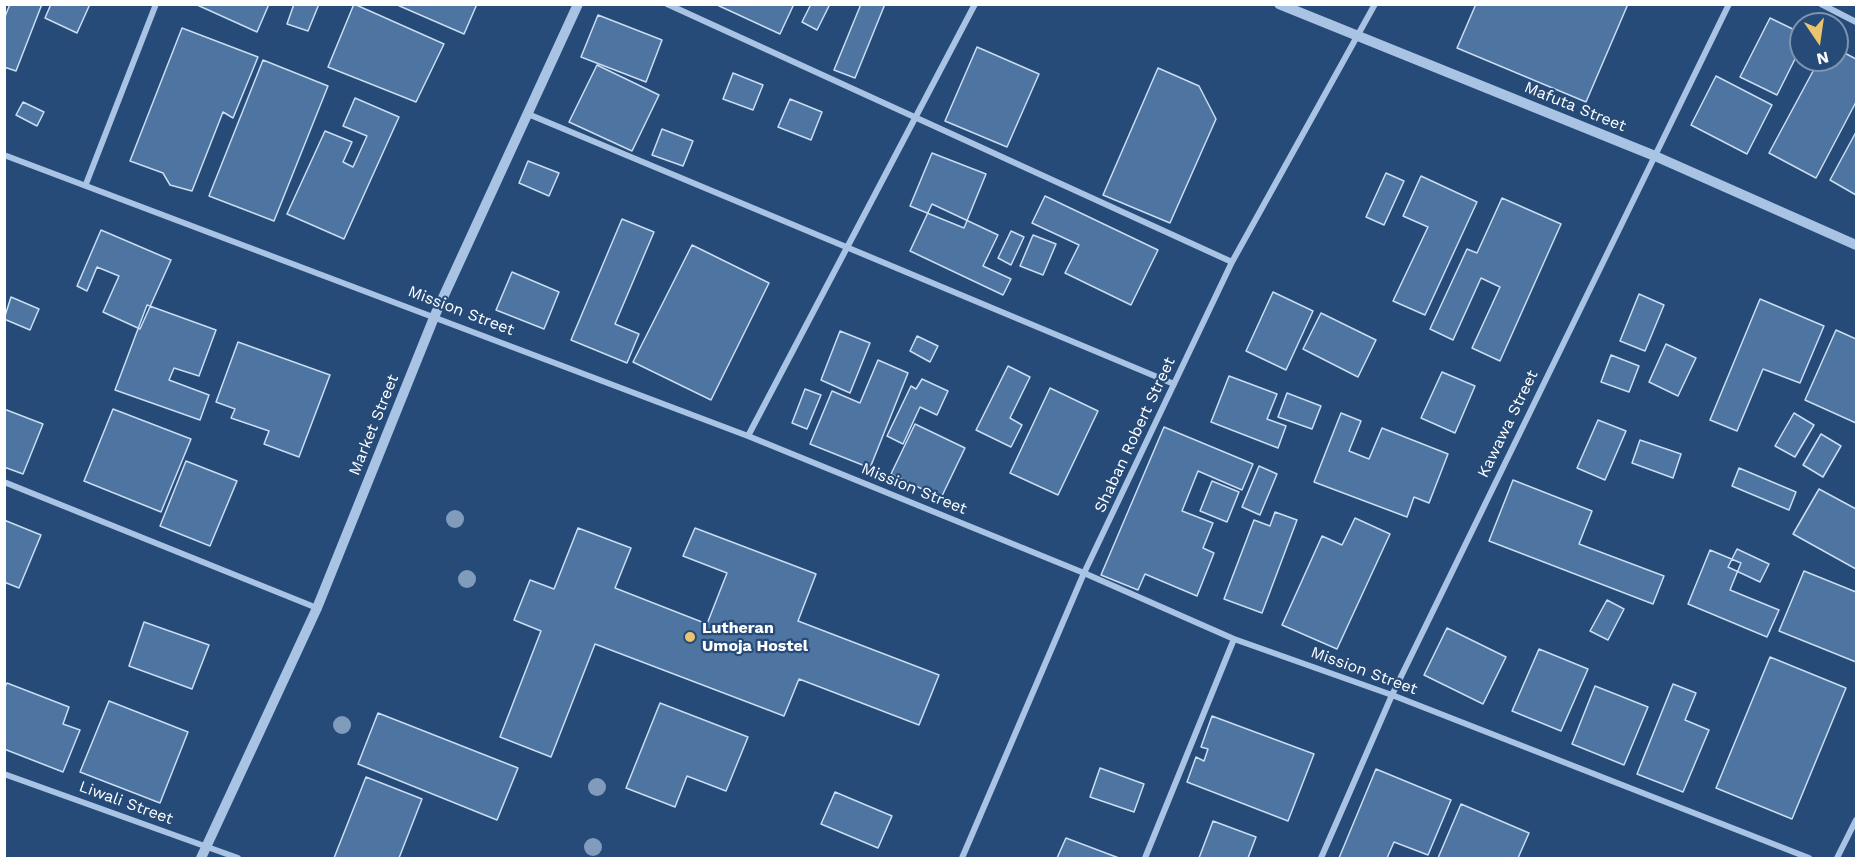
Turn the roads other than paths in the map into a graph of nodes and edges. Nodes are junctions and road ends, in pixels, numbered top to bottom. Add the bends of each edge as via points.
1 (156, 4) edge
2 (578, 4) edge
3 (667, 4) edge
4 (975, 4) edge
5 (1279, 4) edge
6 (1375, 4) edge
7 (1729, 4) edge
8 (1821, 4) edge
9 (1857, 22) edge
10 (1360, 37) junction
11 (528, 114) junction
12 (917, 117) junction
13 (4, 154) edge
14 (1655, 156) junction
15 (86, 184) junction
16 (1857, 245) edge
17 (846, 248) junction
18 (1232, 262) junction
19 (435, 315) junction
20 (1174, 384) junction
21 (748, 436) junction
22 (4, 482) edge
23 (1084, 573) junction
24 (317, 608) junction
25 (1234, 639) junction
26 (1392, 695) junction
27 (4, 774) edge
28 (1857, 820) edge
29 (206, 847) junction
30 (201, 858) edge
31 (238, 858) edge
32 (962, 858) edge
33 (1145, 858) edge
34 (1321, 858) edge
35 (1809, 858) edge
36 (1838, 858) edge

1 - 15 street
2 - 11 street, Market Street
3 - 12 street
4 - 12 street
5 - 10 street, Mafuta Street
6 - 10 street, Shaban Robert Street
7 - 14 street, Kawawa Street
8 - 9 street
10 - 14 street, Mafuta Street
10 - 18 street, Shaban Robert Street
11 - 17 street
11 - 19 street, Market Street
12 - 17 street
12 - 18 street
13 - 15 street, Mission Street
14 - 16 street, Mafuta Street
14 - 26 street, Kawawa Street
15 - 19 street, Mission Street
17 - 20 street
17 - 21 street
18 - 20 street, Shaban Robert Street
19 - 21 street, Mission Street
19 - 24 street, Market Street
20 - 23 street, Shaban Robert Street
21 - 23 street, Mission Street
22 - 24 street
23 - 25 street, Mission Street
23 - 32 street, Shaban Robert Street
24 - 29 street, Market Street
25 - 26 street, Mission Street
25 - 33 street
26 - 34 street, Kawawa Street
26 - 35 street, Mission Street
27 - 29 street, Liwali Street
28 - 36 street
29 - 30 street, Market Street
29 - 31 street, Liwali Street

